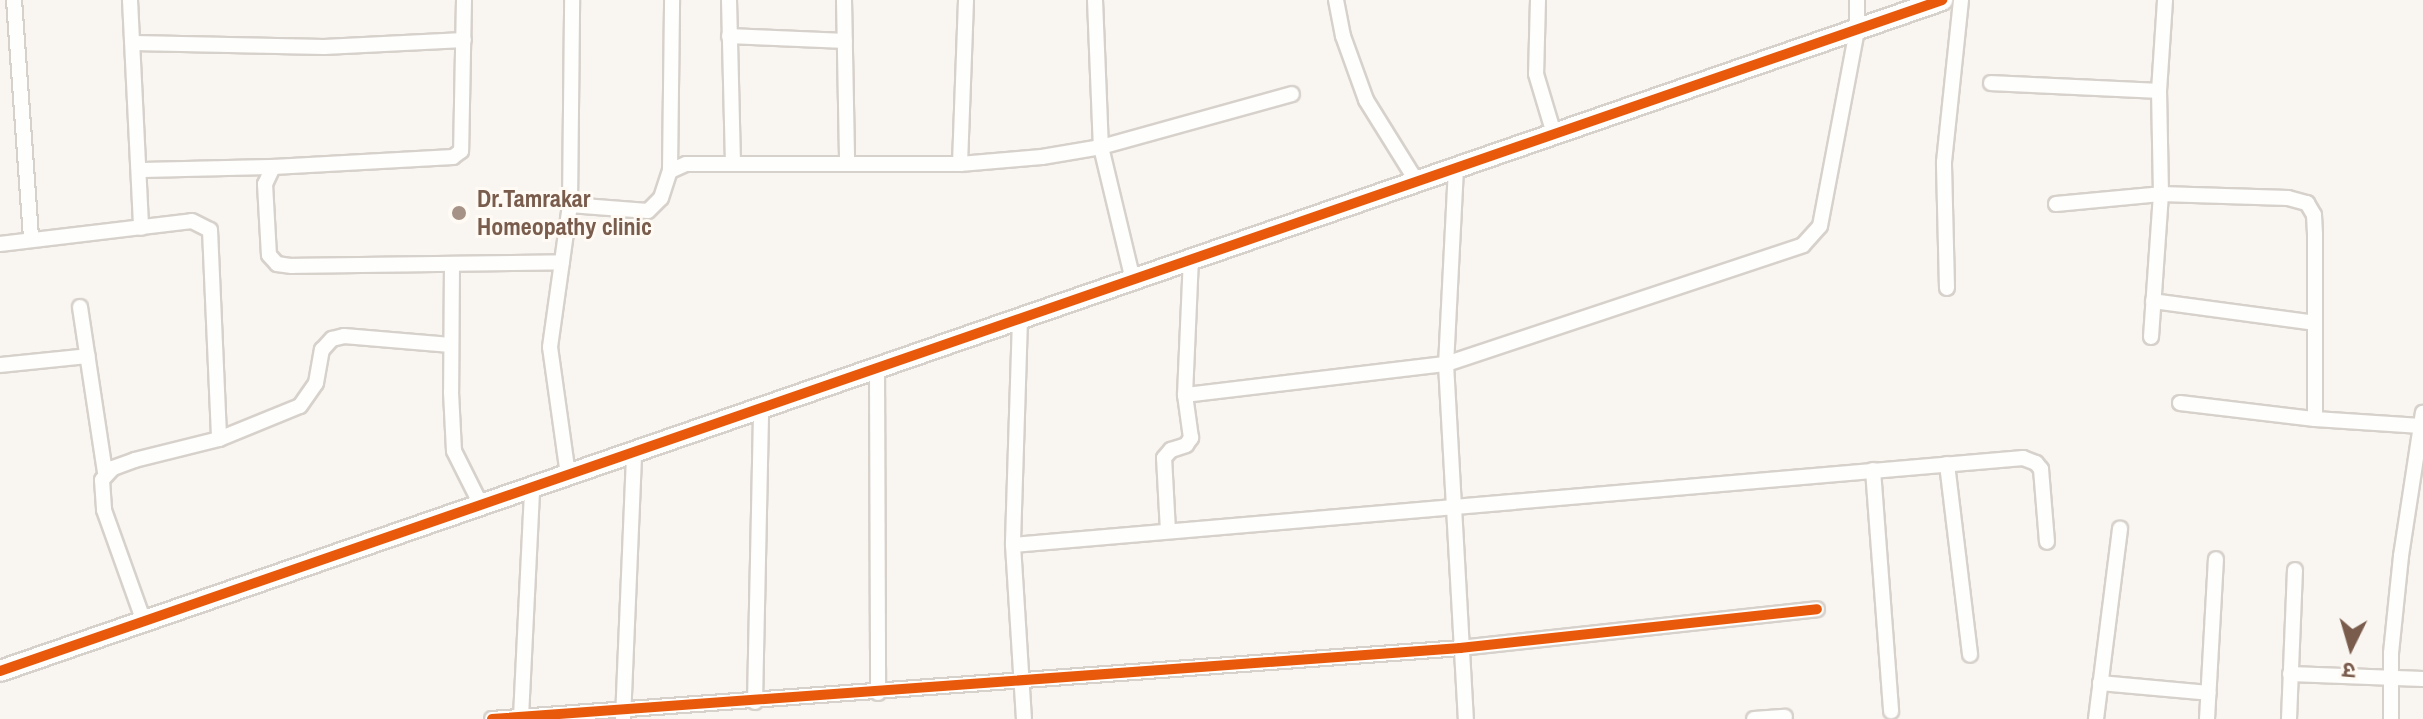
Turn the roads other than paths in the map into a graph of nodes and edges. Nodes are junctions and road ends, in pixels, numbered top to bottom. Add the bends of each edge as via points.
1 (14, 0) edge
2 (130, 0) edge
3 (464, 0) edge
4 (572, 0) edge
5 (672, 0) edge
6 (729, 0) edge
7 (844, 0) edge
8 (966, 0) edge
9 (1095, 0) edge
10 (1336, 0) edge
11 (1538, 0) edge
12 (1857, 0) edge
13 (1942, 0) edge
14 (1961, 0) edge
15 (2165, 0) edge
16 (1857, 30) junction
17 (729, 36) junction
18 (464, 40) junction
19 (845, 41) junction
20 (134, 43) junction
21 (1991, 83) dead end
22 (2159, 91) junction
23 (1292, 94) dead end
24 (1554, 134) junction
25 (1101, 147) junction
26 (733, 162) junction
27 (847, 163) junction
28 (960, 164) junction
29 (273, 167) junction
30 (1456, 168) junction
31 (139, 170) junction
32 (670, 171) junction
33 (1417, 182) junction
34 (2161, 194) junction
35 (2056, 204) dead end
36 (570, 205) junction
37 (141, 228) junction
38 (31, 239) junction
39 (0, 244) edge
40 (1191, 260) junction
41 (562, 262) junction
42 (452, 264) junction
43 (1133, 280) junction
44 (1947, 288) dead end
45 (2153, 301) junction
46 (80, 307) dead end
47 (1020, 319) junction
48 (2315, 323) junction
49 (2151, 337) dead end
50 (451, 345) junction
51 (88, 356) junction
52 (1446, 364) junction
53 (0, 365) edge
54 (877, 368) junction
55 (1185, 395) junction
56 (2180, 403) dead end
57 (761, 408) junction
58 (2315, 419) junction
59 (2422, 419) edge
60 (219, 439) junction
61 (634, 452) junction
62 (1947, 464) junction
63 (1873, 470) junction
64 (105, 473) junction
65 (568, 475) junction
66 (532, 488) junction
67 (481, 505) junction
68 (1453, 505) junction
69 (2120, 529) dead end
70 (1168, 531) junction
71 (2047, 542) dead end
72 (1013, 545) junction
73 (2216, 559) dead end
74 (2295, 570) dead end
75 (1817, 609) dead end
76 (144, 622) junction
77 (1460, 648) junction
78 (1970, 655) dead end
79 (0, 671) edge
80 (2290, 674) junction
81 (2391, 679) junction
82 (2423, 679) edge
83 (1022, 682) junction
84 (2100, 683) junction
85 (878, 693) junction
86 (2209, 693) junction
87 (755, 702) junction
88 (1891, 711) dead end
89 (622, 715) edge
90 (521, 717) edge
91 (1785, 717) dead end
92 (492, 719) edge
93 (1024, 719) edge
94 (1466, 719) edge
95 (1754, 719) edge
96 (2096, 719) edge
97 (2207, 719) edge
98 (2289, 719) edge
99 (2391, 719) edge

1 - 38 street
2 - 20 street
3 - 18 street
4 - 36 street
5 - 32 street
6 - 17 street
7 - 19 street
8 - 28 street
9 - 25 street
10 - 33 street via 1366,100
11 - 24 street via 1536,74
12 - 16 street
13 - 16 street
14 - 44 street via 1944,162
15 - 22 street
16 - 24 street
16 - 52 street via 1820,226 1803,245
17 - 19 street
17 - 26 street
18 - 20 street via 324,47
18 - 29 street via 463,147 453,157
19 - 27 street
20 - 31 street
21 - 22 street
22 - 34 street
23 - 25 street
24 - 30 street
25 - 28 street
25 - 43 street
26 - 27 street
26 - 32 street via 686,164
27 - 28 street
29 - 31 street
29 - 42 street via 265,184 269,255 277,264
30 - 33 street
30 - 52 street
31 - 37 street
32 - 36 street via 661,198 648,211
33 - 40 street
34 - 35 street
34 - 45 street
34 - 48 street via 2307,203 2314,215
36 - 41 street
37 - 38 street
37 - 60 street via 192,221 210,230
38 - 39 street
40 - 43 street
40 - 55 street
41 - 42 street
41 - 65 street via 550,347
42 - 50 street
43 - 47 street
45 - 48 street
45 - 49 street
46 - 51 street
47 - 54 street
47 - 72 street
48 - 58 street
50 - 60 street via 332,339 322,350 316,383 300,406
50 - 67 street via 454,451
51 - 53 street
51 - 64 street
52 - 55 street
52 - 68 street
54 - 57 street
54 - 85 street
55 - 70 street via 1191,438 1167,453 1162,464
56 - 58 street
57 - 61 street
57 - 87 street
58 - 59 street
59 - 81 street via 2401,556
60 - 64 street
61 - 65 street
61 - 89 street
62 - 63 street
62 - 71 street via 2023,458 2036,463 2041,469
62 - 78 street
63 - 68 street
63 - 88 street
64 - 76 street via 104,510
65 - 66 street
66 - 67 street
66 - 90 street
67 - 76 street
68 - 70 street
68 - 77 street
69 - 84 street
70 - 72 street
72 - 83 street
73 - 86 street
74 - 80 street
75 - 77 street
76 - 79 street
77 - 83 street
77 - 94 street
80 - 81 street
80 - 98 street
81 - 82 street
81 - 99 street
83 - 85 street
83 - 93 street
84 - 86 street
84 - 96 street
85 - 87 street
86 - 97 street
87 - 89 street
89 - 90 street
90 - 92 street
91 - 95 street

